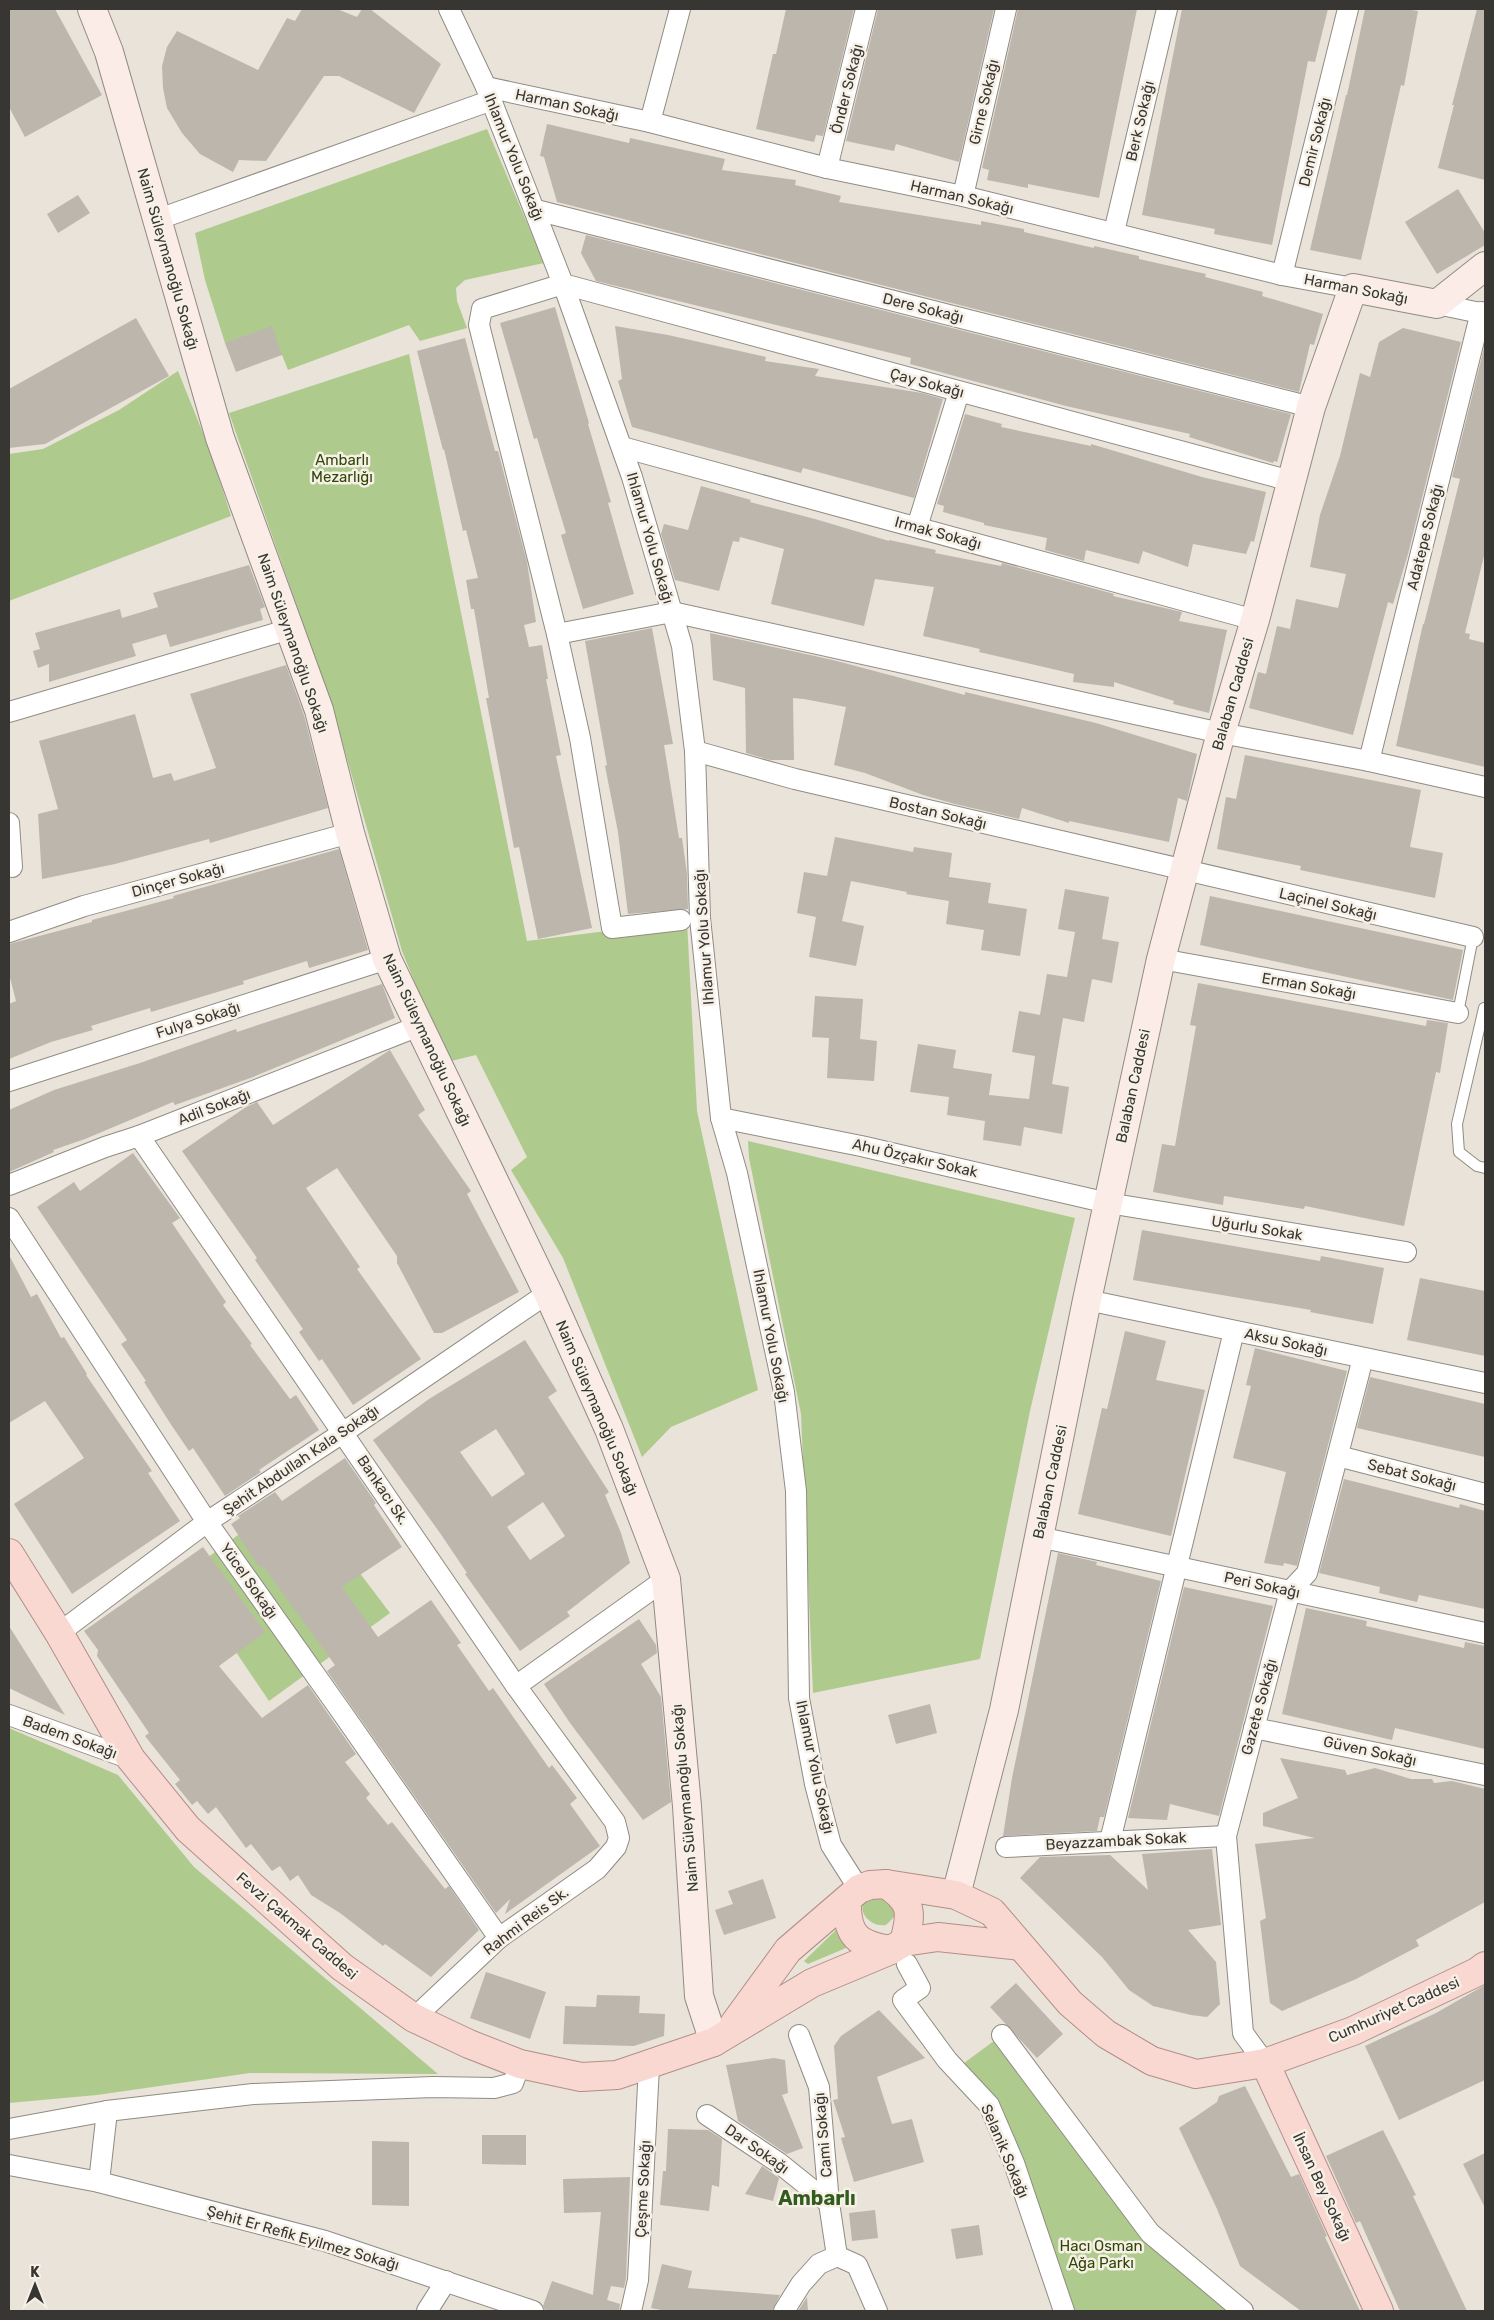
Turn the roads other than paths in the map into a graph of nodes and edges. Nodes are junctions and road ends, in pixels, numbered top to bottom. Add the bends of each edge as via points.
1 (92, 9) edge
2 (449, 9) edge
3 (680, 9) edge
4 (866, 9) edge
5 (1006, 9) edge
6 (1167, 9) edge
7 (1348, 9) edge
8 (489, 94) junction
9 (650, 122) junction
10 (828, 168) junction
11 (963, 196) junction
12 (536, 210) junction
13 (156, 220) junction
14 (1114, 232) junction
15 (1485, 266) edge
16 (1282, 275) junction
17 (563, 284) junction
18 (1353, 288) junction
19 (1437, 304) junction
20 (1483, 313) edge
21 (959, 392) junction
22 (1311, 407) junction
23 (622, 447) junction
24 (1291, 481) junction
25 (917, 528) junction
26 (672, 612) junction
27 (1255, 620) junction
28 (290, 630) junction
29 (557, 634) junction
30 (9, 712) edge
31 (1221, 733) junction
32 (695, 751) junction
33 (1369, 761) junction
34 (1485, 788) edge
35 (9, 823) edge
36 (350, 833) junction
37 (12, 867) dead end
38 (1183, 870) junction
39 (681, 920) dead end
40 (9, 932) edge
41 (1473, 937) joint
42 (387, 959) junction
43 (1161, 959) junction
44 (1484, 1008) edge
45 (1458, 1013) joint
46 (419, 1026) junction
47 (9, 1081) edge
48 (721, 1118) junction
49 (139, 1136) junction
50 (1485, 1168) edge
51 (9, 1184) edge
52 (1108, 1204) junction
53 (9, 1218) edge
54 (1406, 1252) dead end
55 (548, 1292) junction
56 (1087, 1300) junction
57 (1234, 1331) junction
58 (1364, 1358) junction
59 (1485, 1383) edge
60 (344, 1432) junction
61 (1338, 1456) junction
62 (1485, 1494) edge
63 (207, 1522) junction
64 (1039, 1537) junction
65 (9, 1553) edge
66 (1177, 1567) junction
67 (666, 1579) junction
68 (1290, 1591) junction
69 (59, 1633) junction
70 (1485, 1633) edge
71 (516, 1686) junction
72 (9, 1715) edge
73 (1254, 1728) junction
74 (131, 1759) junction
75 (1485, 1775) edge
76 (1226, 1836) junction
77 (1110, 1841) junction
78 (616, 1847) joint
79 (1006, 1847) dead end
80 (886, 1884) junction
81 (853, 1894) junction
82 (956, 1895) junction
83 (938, 1937) junction
84 (499, 1938) junction
85 (1020, 1946) junction
86 (901, 1952) junction
87 (1485, 1966) edge
88 (414, 2018) junction
89 (799, 2035) dead end
90 (1002, 2035) dead end
91 (719, 2040) junction
92 (1265, 2063) junction
93 (520, 2064) junction
94 (649, 2066) junction
95 (106, 2110) junction
96 (707, 2116) dead end
97 (9, 2129) edge
98 (9, 2166) edge
99 (99, 2182) junction
100 (829, 2203) junction
101 (837, 2256) junction
102 (446, 2282) junction
103 (427, 2311) edge
104 (533, 2311) edge
105 (631, 2311) edge
106 (784, 2311) edge
107 (877, 2311) edge
108 (1064, 2311) edge
109 (1243, 2311) edge
110 (1379, 2311) edge

1 - 13 main road, Naim Süleymanoğlu Sokağı via 108,52
2 - 8 street, Ihlamur Yolu Sokağı
3 - 9 street
4 - 10 street, Önder Sokağı
5 - 11 street, Girne Sokağı
6 - 14 street, Berk Sokağı
7 - 16 street, Demir Sokağı
8 - 9 street, Harman Sokağı
8 - 12 street, Ihlamur Yolu Sokağı
8 - 13 street
9 - 10 street, Harman Sokağı
10 - 11 street, Harman Sokağı
11 - 14 street, Harman Sokağı
12 - 17 street, Ihlamur Yolu Sokağı
12 - 22 street, Dere Sokağı
13 - 28 main road, Naim Süleymanoğlu Sokağı via 220,438
14 - 16 street, Harman Sokağı
15 - 19 main road
16 - 18 street, Harman Sokağı
17 - 21 street, Çay Sokağı
17 - 23 street, Ihlamur Yolu Sokağı
17 - 29 street via 482,309 479,325
18 - 19 main road, Harman Sokağı
18 - 22 main road, Balaban Caddesi
19 - 20 street, Harman Sokağı
20 - 33 street, Adatepe Sokağı
21 - 24 street, Çay Sokağı
21 - 25 street
22 - 24 main road, Balaban Caddesi
23 - 25 street, Irmak Sokağı
23 - 26 street, Ihlamur Yolu Sokağı
24 - 27 main road, Balaban Caddesi
25 - 27 street, Irmak Sokağı
26 - 29 street
26 - 31 street
26 - 32 street, Ihlamur Yolu Sokağı via 682,646
27 - 31 main road, Balaban Caddesi
28 - 30 street
28 - 36 main road, Naim Süleymanoğlu Sokağı via 319,710
29 - 39 street via 580,738 612,928
31 - 33 street
31 - 38 main road, Balaban Caddesi
32 - 38 street, Bostan Sokağı via 804,782
32 - 48 street, Ihlamur Yolu Sokağı via 700,918
33 - 34 street
35 - 37 street
36 - 40 street, Dinçer Sokağı via 84,906
36 - 42 main road, Naim Süleymanoğlu Sokağı
38 - 41 street, Laçinel Sokağı
38 - 43 main road, Balaban Caddesi
41 - 45 lane
42 - 46 main road, Naim Süleymanoğlu Sokağı
42 - 47 street, Fulya Sokağı
43 - 45 street, Erman Sokağı
43 - 52 main road, Balaban Caddesi
44 - 50 lane via 1458,1124 1459,1152
46 - 49 street, Adil Sokağı
46 - 55 main road, Naim Süleymanoğlu Sokağı
48 - 52 street, Ahu Özçakır Sokak via 862,1146
48 - 81 street, Ihlamur Yolu Sokağı via 738,1173 784,1392 796,1491 799,1698 815,1784 831,1845
49 - 51 street, Adil Sokağı
49 - 60 street, Bankacı Sk.
52 - 54 street, Uğurlu Sokak
52 - 56 main road, Balaban Caddesi
53 - 63 street, Yücel Sokağı
55 - 60 street, Şehit Abdullah Kala Sokağı
55 - 67 main road, Naim Süleymanoğlu Sokağı via 609,1429
56 - 57 street, Aksu Sokağı
56 - 64 main road, Balaban Caddesi
57 - 58 street, Aksu Sokağı
57 - 66 street
58 - 59 street, Aksu Sokağı
58 - 61 street, Gazete Sokağı
60 - 63 street, Şehit Abdullah Kala Sokağı
60 - 71 street, Bankacı Sk.
61 - 62 street, Sebat Sokağı
61 - 68 street, Gazete Sokağı via 1307,1574
63 - 69 street, Şehit Abdullah Kala Sokağı
63 - 84 street, Yücel Sokağı
64 - 66 street, Peri Sokağı
64 - 82 main road, Balaban Caddesi via 1004,1710
65 - 69 main road, Fevzi Çakmak Caddesi
66 - 68 street, Peri Sokağı
66 - 77 street
67 - 71 street
67 - 91 main road, Naim Süleymanoğlu Sokağı via 687,1806 699,1996
68 - 70 street, Peri Sokağı
68 - 73 street, Gazete Sokağı
69 - 74 main road, Fevzi Çakmak Caddesi
71 - 78 street, Bankacı Sk. via 615,1822 619,1838
72 - 74 street, Badem Sokağı
73 - 75 street, Güven Sokağı
73 - 76 street, Gazete Sokağı
74 - 88 main road, Fevzi Çakmak Caddesi via 188,1829 283,1917 342,1967
76 - 77 street, Beyazzambak Sokak
76 - 92 street, Gazete Sokağı via 1243,2033
77 - 79 street, Beyazzambak Sokak
78 - 84 street, Rahmi Reis Sk. via 597,1869
80 - 81 main road via 870,1885
80 - 82 main road
80 - 86 main road via 906,1902 910,1911
81 - 86 main road via 847,1913 850,1927 858,1939 869,1946
81 - 91 main road via 788,1950
82 - 83 main road via 948,1926
82 - 85 main road via 992,1912
83 - 85 main road, Fevzi Çakmak Caddesi
83 - 86 main road, Fevzi Çakmak Caddesi
84 - 88 street, Rahmi Reis Sk.
85 - 92 main road, Cumhuriyet Caddesi via 1070,2003 1106,2034 1152,2061 1196,2074
86 - 91 main road, Fevzi Çakmak Caddesi via 812,1983
86 - 108 street, Selanik Sokağı via 920,1988 903,2000 947,2060 989,2105 1014,2164
87 - 92 main road, Cumhuriyet Caddesi via 1353,2031
88 - 93 main road, Fevzi Çakmak Caddesi
89 - 100 street, Cami Sokağı via 818,2086
90 - 109 street via 1150,2233
91 - 94 main road, Fevzi Çakmak Caddesi
92 - 110 main road, İhsan Bey Sokağı
93 - 94 main road, Fevzi Çakmak Caddesi via 580,2077 617,2075
93 - 95 street via 513,2083 494,2088 433,2086 253,2094
94 - 105 street, Çeşme Sokağı via 638,2280
95 - 97 street
95 - 99 street
96 - 100 street, Dar Sokağı via 779,2163
98 - 99 street, Şehit Er Refik Eyilmez Sokağı
99 - 102 street, Şehit Er Refik Eyilmez Sokağı via 325,2241
100 - 101 street, Cami Sokağı
101 - 106 street via 819,2264
101 - 107 street via 857,2266
102 - 103 street
102 - 104 street, Şehit Er Refik Eyilmez Sokağı

